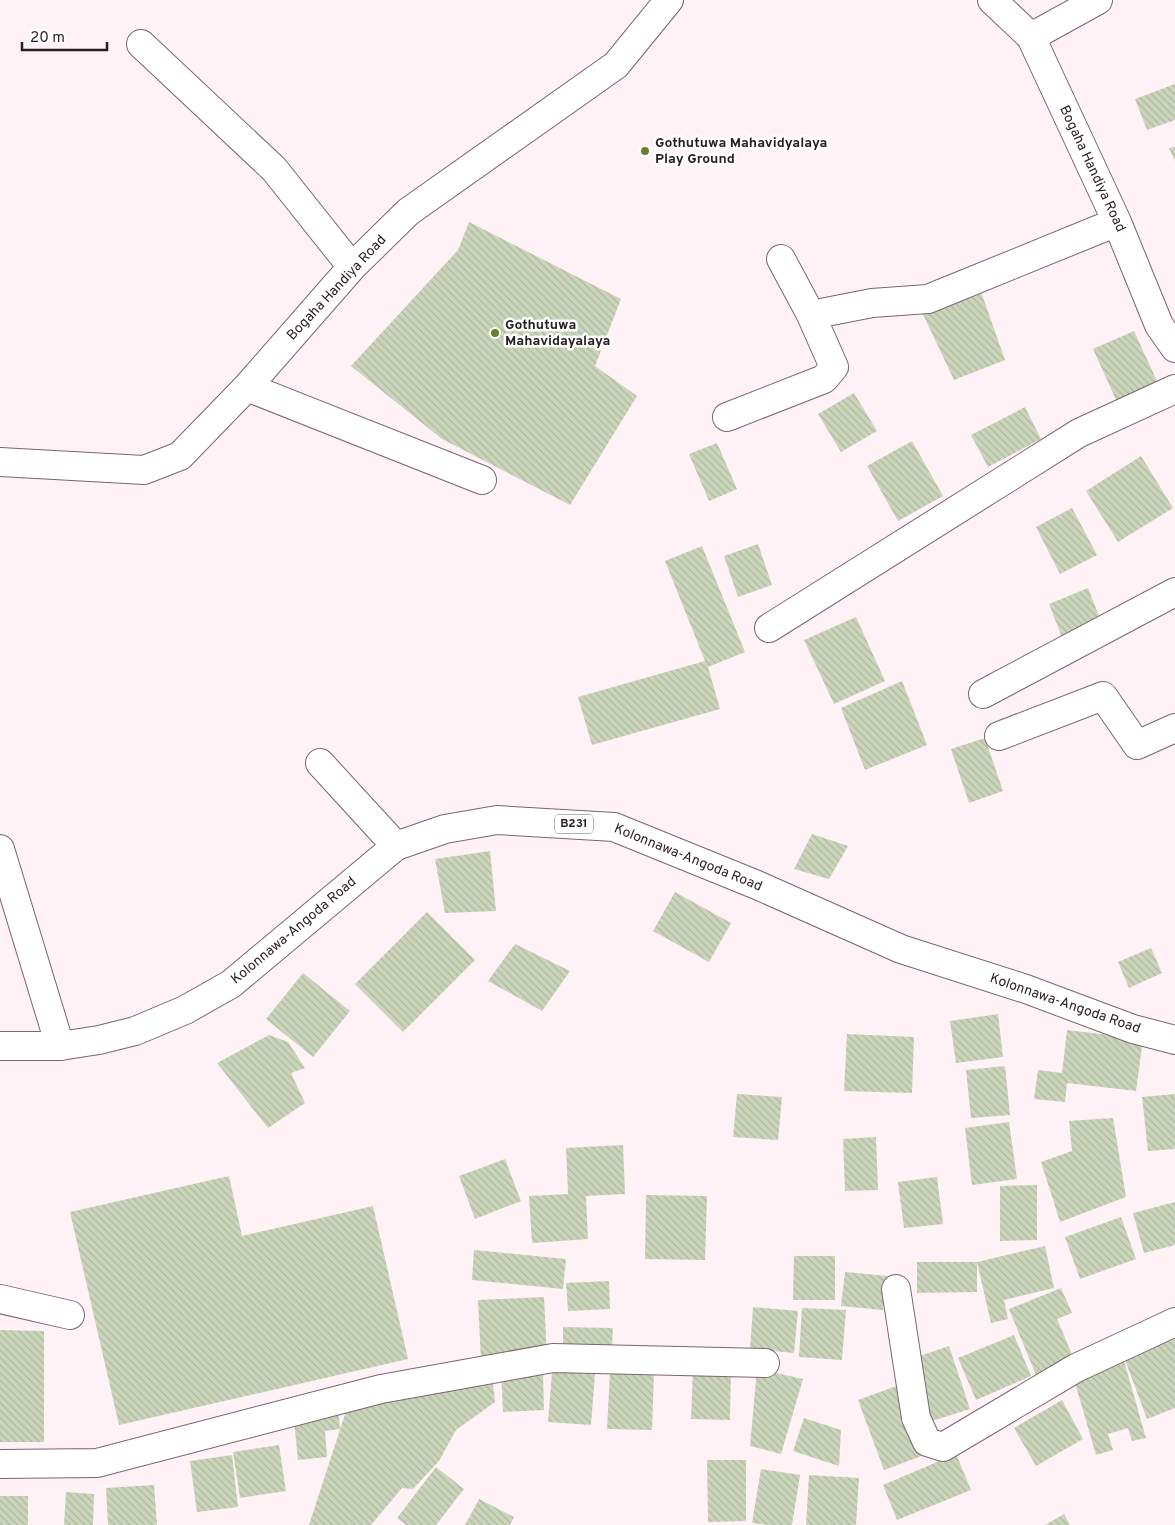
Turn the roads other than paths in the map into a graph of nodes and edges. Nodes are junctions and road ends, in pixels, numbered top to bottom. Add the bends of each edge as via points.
1 (669, 0) edge
2 (1098, 0) edge
3 (998, 2) edge
4 (1032, 37) junction
5 (141, 44) dead end
6 (1117, 222) junction
7 (781, 259) dead end
8 (352, 266) junction
9 (811, 315) junction
10 (1175, 348) edge
11 (247, 387) junction
12 (1175, 389) edge
13 (727, 417) dead end
14 (0, 462) edge
15 (482, 480) dead end
16 (1175, 592) edge
17 (768, 628) dead end
18 (983, 694) dead end
19 (1175, 728) edge
20 (1000, 736) dead end
21 (320, 763) dead end
22 (396, 846) junction
23 (0, 849) edge
24 (1175, 1040) edge
25 (0, 1046) edge
26 (60, 1046) junction
27 (896, 1289) dead end
28 (0, 1299) edge
29 (70, 1315) dead end
30 (1175, 1322) edge
31 (765, 1363) dead end
32 (0, 1464) edge

1 - 8 street, Bogaha Handiya Road via 616,64 408,212
2 - 4 street
3 - 4 street, Bogaha Handiya Road
4 - 6 street, Bogaha Handiya Road
5 - 8 street via 274,169
6 - 9 street via 928,299 872,303
6 - 10 street, Bogaha Handiya Road via 1159,325
7 - 9 street
8 - 11 street, Bogaha Handiya Road
9 - 13 street via 834,366 824,379
11 - 14 street, Bogaha Handiya Road via 180,456 144,470
11 - 15 street
12 - 17 street via 1079,433
16 - 18 street
19 - 20 street via 1137,745 1102,696
21 - 22 street
22 - 24 street, Kolonnawa-Angoda Road / B231 via 445,829 497,820 614,827 757,885 901,949 1026,989 1133,1029
22 - 26 street, Kolonnawa-Angoda Road / B231 via 231,984 185,1010 135,1031
23 - 26 street
25 - 26 street, Kolonnawa-Angoda Road / B231
27 - 30 street via 916,1418 927,1442 944,1447 1076,1368
28 - 29 street
31 - 32 street via 553,1358 381,1389 97,1463

